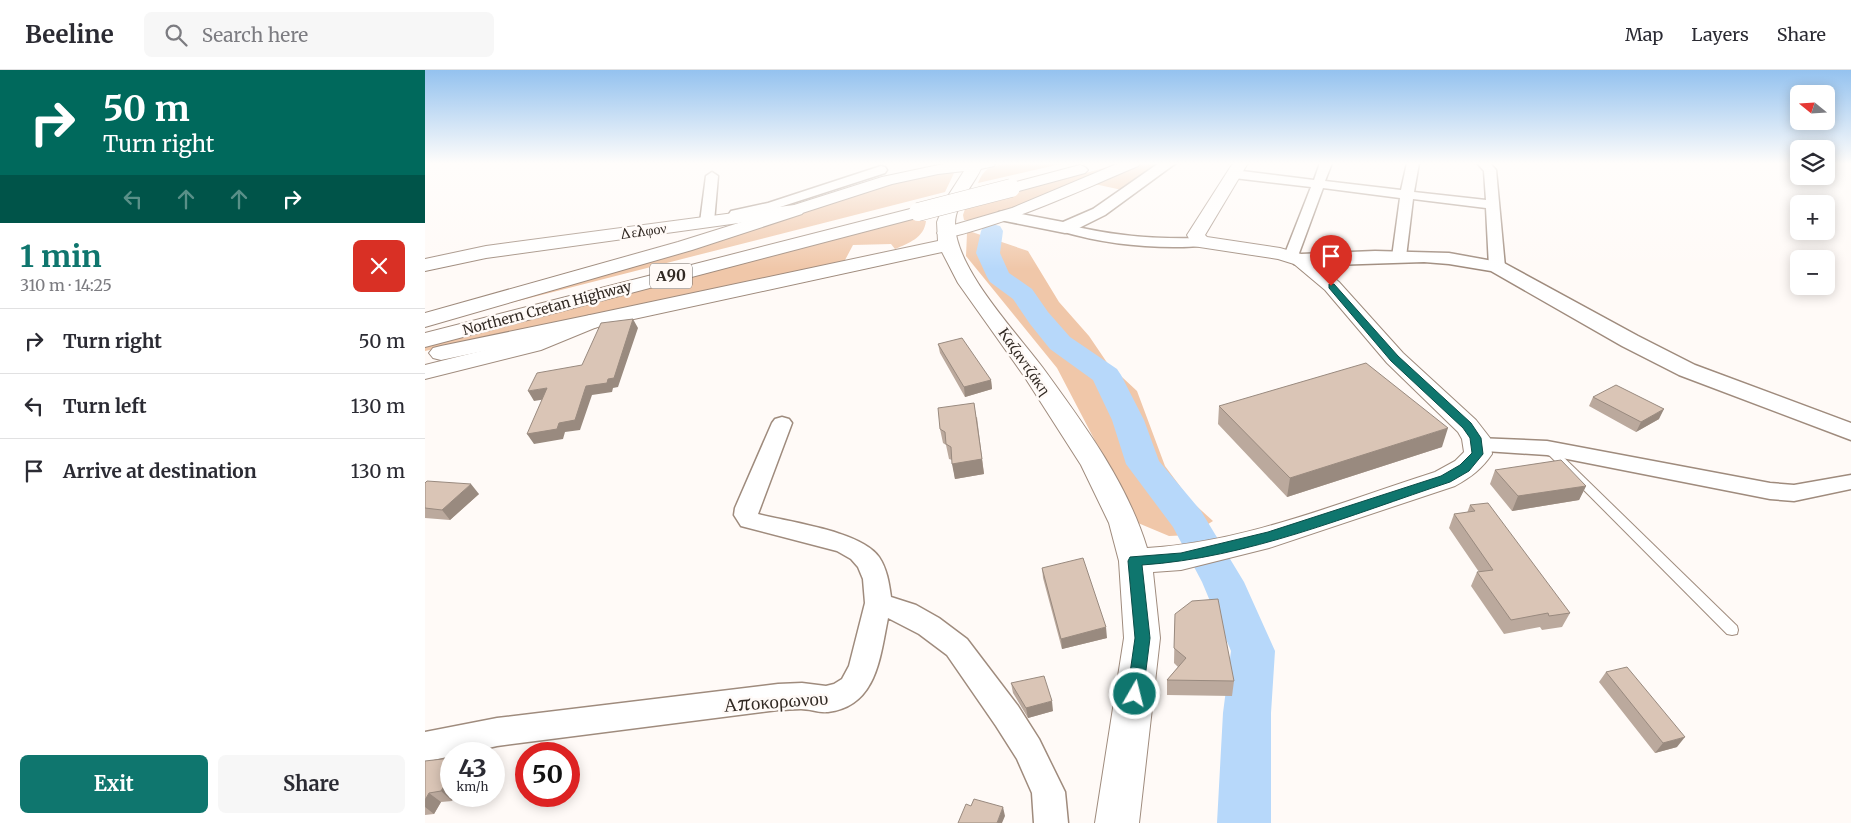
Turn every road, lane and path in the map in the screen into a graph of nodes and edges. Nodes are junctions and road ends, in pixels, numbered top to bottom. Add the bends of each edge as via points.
1 (709, 198) edge
2 (797, 198) edge
3 (832, 198) edge
4 (955, 198) edge
5 (958, 198) edge
6 (1048, 198) edge
7 (1119, 198) edge
8 (1220, 198) edge
9 (1315, 198) edge
10 (1406, 198) edge
11 (1442, 198) edge
12 (1492, 198) edge
13 (1492, 204) junction
14 (914, 209) junction
15 (796, 210) junction
16 (1005, 216) junction
17 (707, 220) junction
18 (1065, 228) junction
19 (947, 239) junction
20 (1200, 242) junction
21 (1399, 257) junction
22 (1296, 258) junction
23 (425, 265) edge
24 (1497, 267) junction
25 (425, 320) edge
26 (590, 322) junction
27 (425, 330) edge
28 (425, 340) edge
29 (425, 357) edge
30 (425, 372) edge
31 (782, 424) dead end
32 (1851, 432) edge
33 (1477, 446) junction
34 (1547, 448) junction
35 (1851, 482) edge
36 (1135, 561) junction
37 (878, 603) junction
38 (1731, 630) dead end
39 (425, 747) edge
40 (1051, 823) edge
41 (1117, 823) edge

1 - 17 street
2 - 17 street
3 - 15 main road, Δελφον
4 - 19 main road via 946,222
5 - 14 main road, Northern Cretan Highway / Α90, bridge
6 - 16 main road
7 - 18 street via 1099,212
8 - 20 main road via 1197,235
9 - 22 street
10 - 21 street
11 - 13 street
12 - 13 street
13 - 24 street
14 - 27 main road, Northern Cretan Highway / Α90
14 - 28 main road, Northern Cretan Highway / Α90
15 - 17 main road, Δελφον
15 - 25 main road via 685,246
16 - 18 street
16 - 19 main road
17 - 23 main road, Δελφον via 486,252
18 - 20 street via 1129,243
19 - 26 main road
19 - 36 main road, Καζαντζάκη via 969,283 1095,465 1125,524
20 - 22 main road
21 - 22 street
21 - 24 street via 1477,261
22 - 33 main road via 1331,286 1395,358 1467,426 1476,438
24 - 32 street via 1687,370
26 - 29 main road
26 - 30 main road via 533,345
31 - 37 street, Αποκορωνου via 746,515 749,520 759,523 845,544 860,553 872,570
33 - 34 street
33 - 36 main road via 1478,454 1465,468 1445,479 1269,537 1181,558
34 - 35 street via 1770,491 1794,493
34 - 38 lane
36 - 41 main road, Καζαντζάκη via 1142,638
37 - 39 street, Αποκορωνου via 863,669 852,688 841,696 826,699 778,697 497,732
37 - 40 street via 906,613 957,646 1028,749 1048,792

